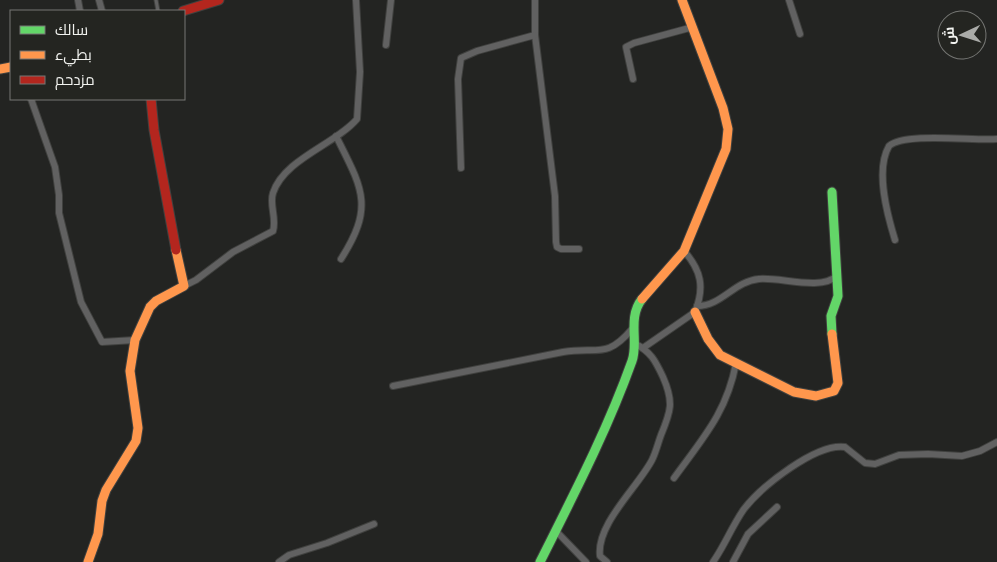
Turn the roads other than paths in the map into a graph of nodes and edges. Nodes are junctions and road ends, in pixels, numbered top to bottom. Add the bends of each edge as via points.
1 (219, 0) edge
2 (356, 0) edge
3 (391, 0) edge
4 (535, 0) edge
5 (682, 0) edge
6 (789, 0) edge
7 (185, 10) edge
8 (693, 27) junction
9 (800, 34) dead end
10 (535, 35) junction
11 (386, 45) dead end
12 (633, 80) dead end
13 (30, 100) edge
14 (151, 100) edge
15 (336, 136) junction
16 (997, 139) edge
17 (461, 168) dead end
18 (832, 192) dead end
19 (894, 240) dead end
20 (579, 249) dead end
21 (684, 251) junction
22 (342, 259) dead end
23 (837, 276) junction
24 (184, 286) junction
25 (696, 309) junction
26 (632, 330) junction
27 (135, 340) junction
28 (639, 346) junction
29 (736, 362) junction
30 (393, 386) dead end
31 (997, 442) edge
32 (674, 478) dead end
33 (777, 507) dead end
34 (374, 524) dead end
35 (556, 531) junction
36 (88, 562) edge
37 (279, 562) edge
38 (540, 562) edge
39 (586, 562) edge
40 (607, 562) edge
41 (713, 562) edge
42 (733, 562) edge

1 - 7 street
2 - 15 street via 358,115
3 - 11 street
4 - 10 street
5 - 8 street
6 - 9 street
8 - 12 street via 626,47
8 - 21 street via 728,129 726,148
10 - 17 street via 461,58 458,79
10 - 20 street via 555,196 557,247
13 - 27 street via 54,168 59,213 84,311 102,342
14 - 24 street via 167,206
15 - 22 street via 358,181 363,208 355,238
15 - 24 street via 296,164 276,188 272,198 273,231 233,252
16 - 19 street via 956,137 901,141 889,146 882,164
18 - 23 street
21 - 25 street via 695,264 700,277
21 - 26 street via 640,302
23 - 25 street via 827,283 750,280 714,304
23 - 29 street via 838,296 832,316 838,384 834,391 816,396 800,394
24 - 27 street via 150,307
25 - 28 street
25 - 29 street via 713,347 720,355
26 - 28 street
26 - 30 street via 621,342 604,351 577,349
27 - 36 street via 130,371 138,428 136,441 106,490 98,534
28 - 35 street via 592,458
28 - 40 street via 648,350 670,395 669,418 652,460 618,508 602,539 600,556
29 - 32 street via 723,409
31 - 41 street via 962,456 899,456 875,464 865,463 845,447 828,448 791,468 758,494 741,515
33 - 42 street via 748,534
34 - 37 street via 289,555
35 - 38 street
35 - 39 street

